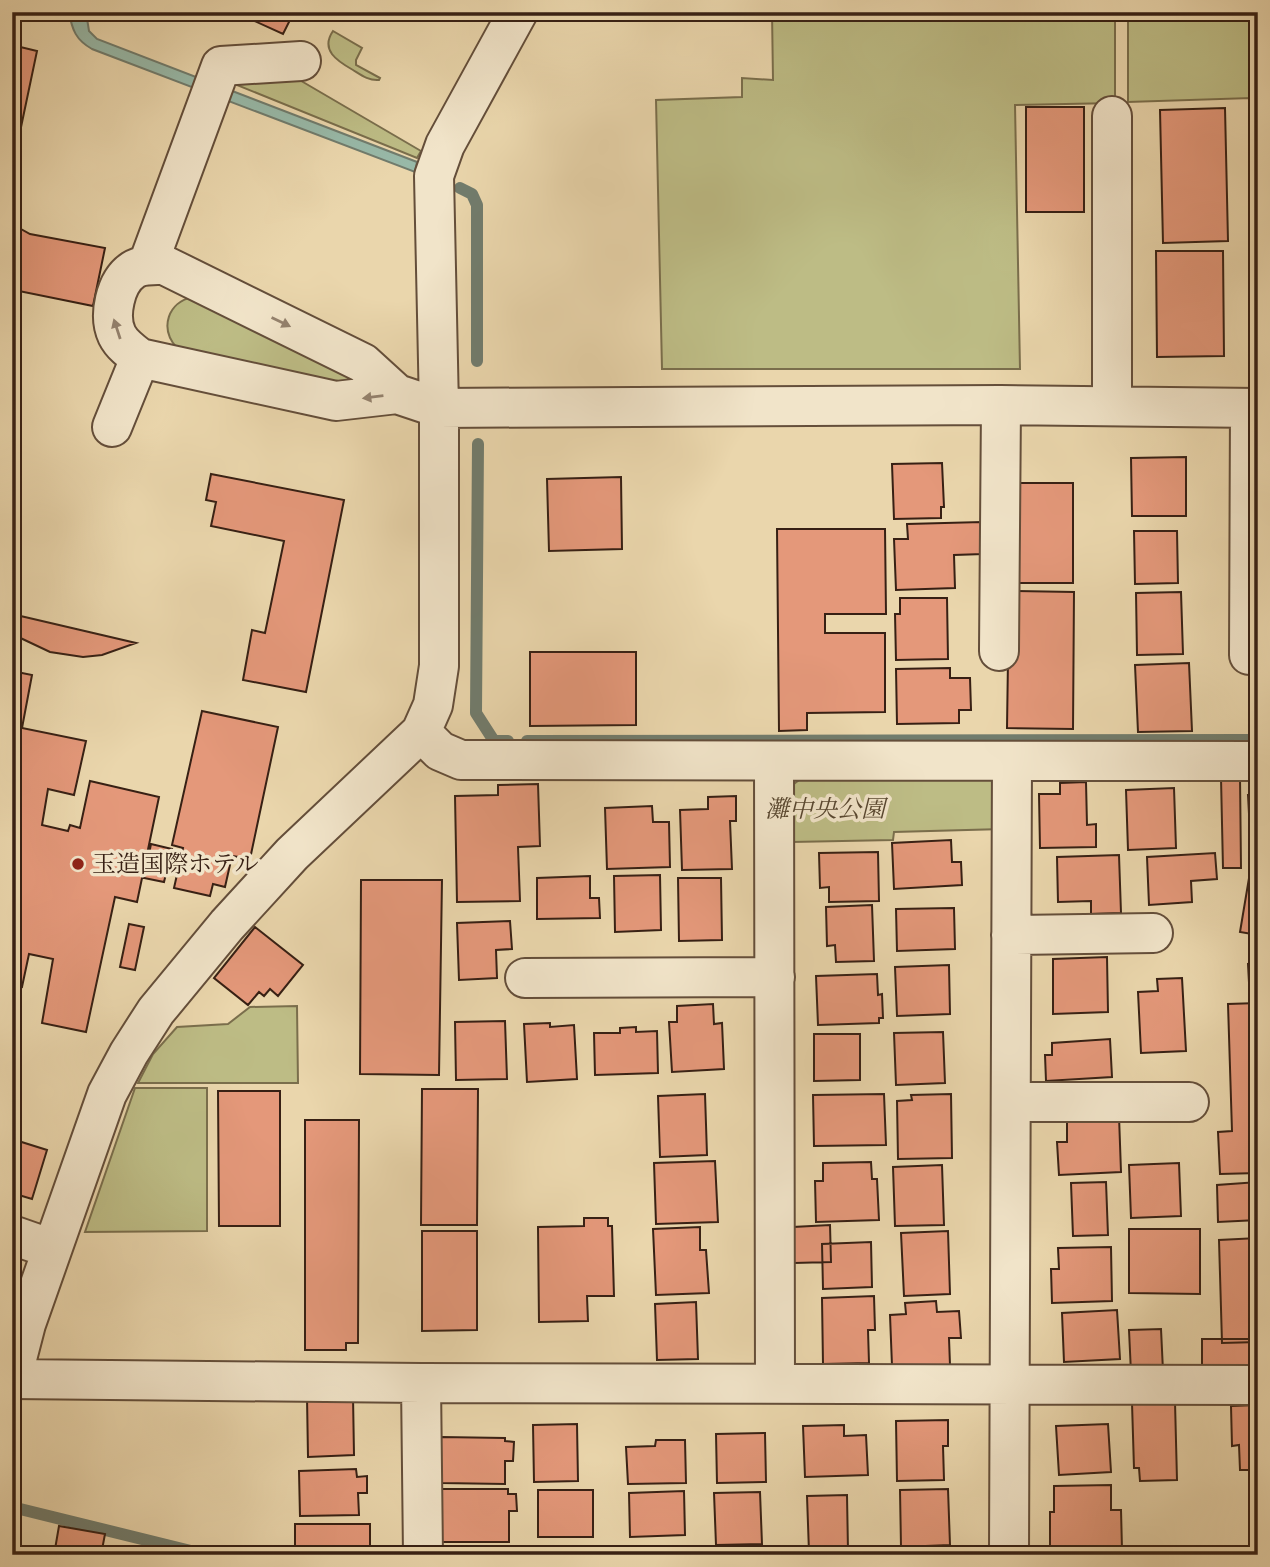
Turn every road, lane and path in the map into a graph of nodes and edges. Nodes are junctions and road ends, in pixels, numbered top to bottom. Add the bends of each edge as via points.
1 (518, 12) edge
2 (301, 61) dead end
3 (1112, 116) dead end
4 (148, 264) junction
5 (140, 358) junction
6 (397, 394) junction
7 (1001, 405) junction
8 (1112, 406) junction
9 (439, 408) junction
10 (1254, 408) edge
11 (112, 427) dead end
12 (999, 651) dead end
13 (1249, 655) dead end
14 (421, 732) junction
15 (1012, 761) junction
16 (1258, 761) edge
17 (774, 762) junction
18 (1153, 933) dead end
19 (1012, 935) junction
20 (775, 977) junction
21 (525, 978) dead end
22 (1012, 1102) junction
23 (1189, 1102) dead end
24 (12, 1235) edge
25 (52, 1249) junction
26 (12, 1378) edge
27 (421, 1383) junction
28 (775, 1384) junction
29 (1011, 1385) junction
30 (1258, 1385) edge
31 (423, 1555) edge
32 (1009, 1555) edge

1 - 9 street via 445,145 434,176
2 - 4 street via 221,66
3 - 8 street
5 -> 4 street via 117,335 113,318 124,278
4 -> 6 street via 164,265 363,363
6 -> 5 street via 336,401
5 - 11 street
6 - 9 street
7 - 8 street
7 - 9 street
7 - 12 street
8 - 10 street
9 - 14 street via 439,666 433,705
10 - 13 street
14 - 17 street via 440,751 461,760
14 - 25 street via 292,854 156,1011 107,1094
15 - 16 street
15 - 17 street
15 - 19 street
17 - 20 street
18 - 19 street
19 - 22 street
20 - 21 street
20 - 28 street
22 - 23 street
22 - 29 street
24 - 25 street
25 - 26 street
26 - 27 street
27 - 28 street
27 - 31 street
28 - 29 street
29 - 30 street
29 - 32 street

